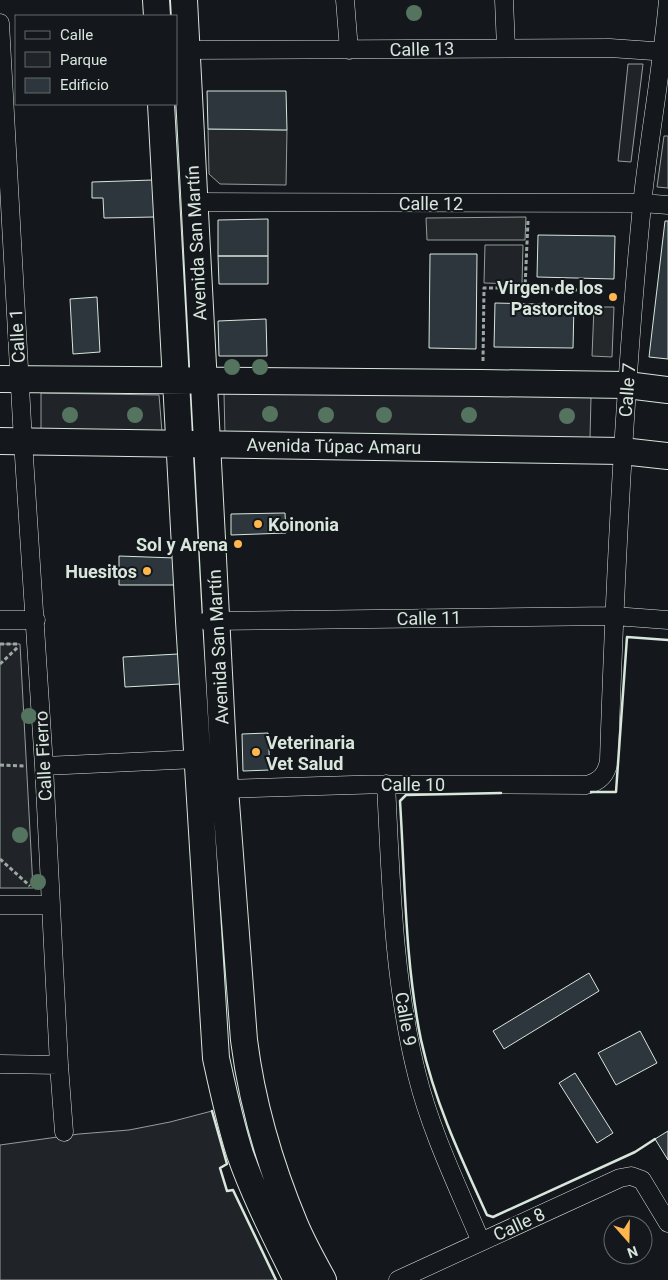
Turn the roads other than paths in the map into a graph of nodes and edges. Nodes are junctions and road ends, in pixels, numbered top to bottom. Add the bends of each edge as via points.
1 (156, 0) edge
2 (184, 0) edge
3 (345, 0) edge
4 (504, 0) edge
5 (668, 0) edge
6 (157, 15) edge
7 (0, 23) edge
8 (506, 48) junction
9 (181, 50) edge
10 (349, 50) junction
11 (666, 51) edge
12 (161, 105) edge
13 (194, 202) junction
14 (642, 203) junction
15 (668, 205) edge
16 (5, 218) edge
17 (10, 379) edge
18 (176, 381) junction
19 (203, 382) junction
20 (626, 385) junction
21 (668, 390) edge
22 (12, 441) edge
23 (179, 445) junction
24 (206, 445) junction
25 (622, 450) junction
26 (668, 456) edge
27 (614, 616) junction
28 (0, 620) edge
29 (36, 620) junction
30 (668, 620) edge
31 (189, 621) junction
32 (217, 621) junction
33 (197, 759) junction
34 (44, 766) junction
35 (600, 780) joint
36 (386, 784) junction
37 (225, 788) junction
38 (0, 905) edge
39 (52, 905) junction
40 (0, 1064) edge
41 (59, 1065) junction
42 (64, 1132) dead end
43 (668, 1223) edge
44 (481, 1242) junction
45 (297, 1280) edge
46 (322, 1280) edge
47 (398, 1280) edge

1 - 6 main road
2 - 9 main road, Avenida San Martín
3 - 10 street
4 - 8 street
5 - 11 street, Calle 7
7 - 16 street, Calle 1
8 - 10 street, Calle 13
8 - 11 street, Calle 13
9 - 10 street, Calle 13
9 - 13 main road, Avenida San Martín
11 - 14 street, Calle 7
12 - 18 main road, Avenida San Martín
13 - 14 street, Calle 12
13 - 19 main road, Avenida San Martín
14 - 15 street, Calle 12
14 - 20 street, Calle 7
16 - 17 street, Calle 1
17 - 18 main road
17 - 22 street, Calle Fierro
18 - 19 main road
18 - 23 main road, Avenida San Martín
19 - 20 main road
19 - 24 main road, Avenida San Martín
20 - 21 main road
20 - 25 street, Calle 7
22 - 23 main road, Avenida Túpac Amaru
22 - 29 street, Calle Fierro
23 - 24 main road, Avenida Túpac Amaru
23 - 31 main road, Avenida San Martín
24 - 25 main road, Avenida Túpac Amaru
24 - 32 main road, Avenida San Martín
25 - 26 main road, Avenida Túpac Amaru
25 - 27 street, Calle 7
27 - 30 street, Calle 11
27 - 32 street, Calle 11
27 - 35 street, Calle 7 via 609,760
28 - 29 street
29 - 34 street, Calle Fierro
31 - 32 street, Calle 11
31 - 33 main road, Avenida San Martín
32 - 37 main road, Avenida San Martín
33 - 34 street
33 - 45 main road, Avenida San Martín via 216,1058 240,1155
34 - 39 street, Calle Fierro
35 - 36 street, Calle 10 via 586,785
36 - 37 street, Calle 10
36 - 44 street, Calle 9 via 402,1007 417,1076 432,1124
37 - 46 main road, Avenida San Martín via 249,1078 274,1172
38 - 39 street
39 - 41 street, Calle Fierro
40 - 41 street
41 - 42 street, Calle Fierro
43 - 44 street, Calle 8 via 642,1180 631,1176 620,1178
44 - 47 street, Calle 8

